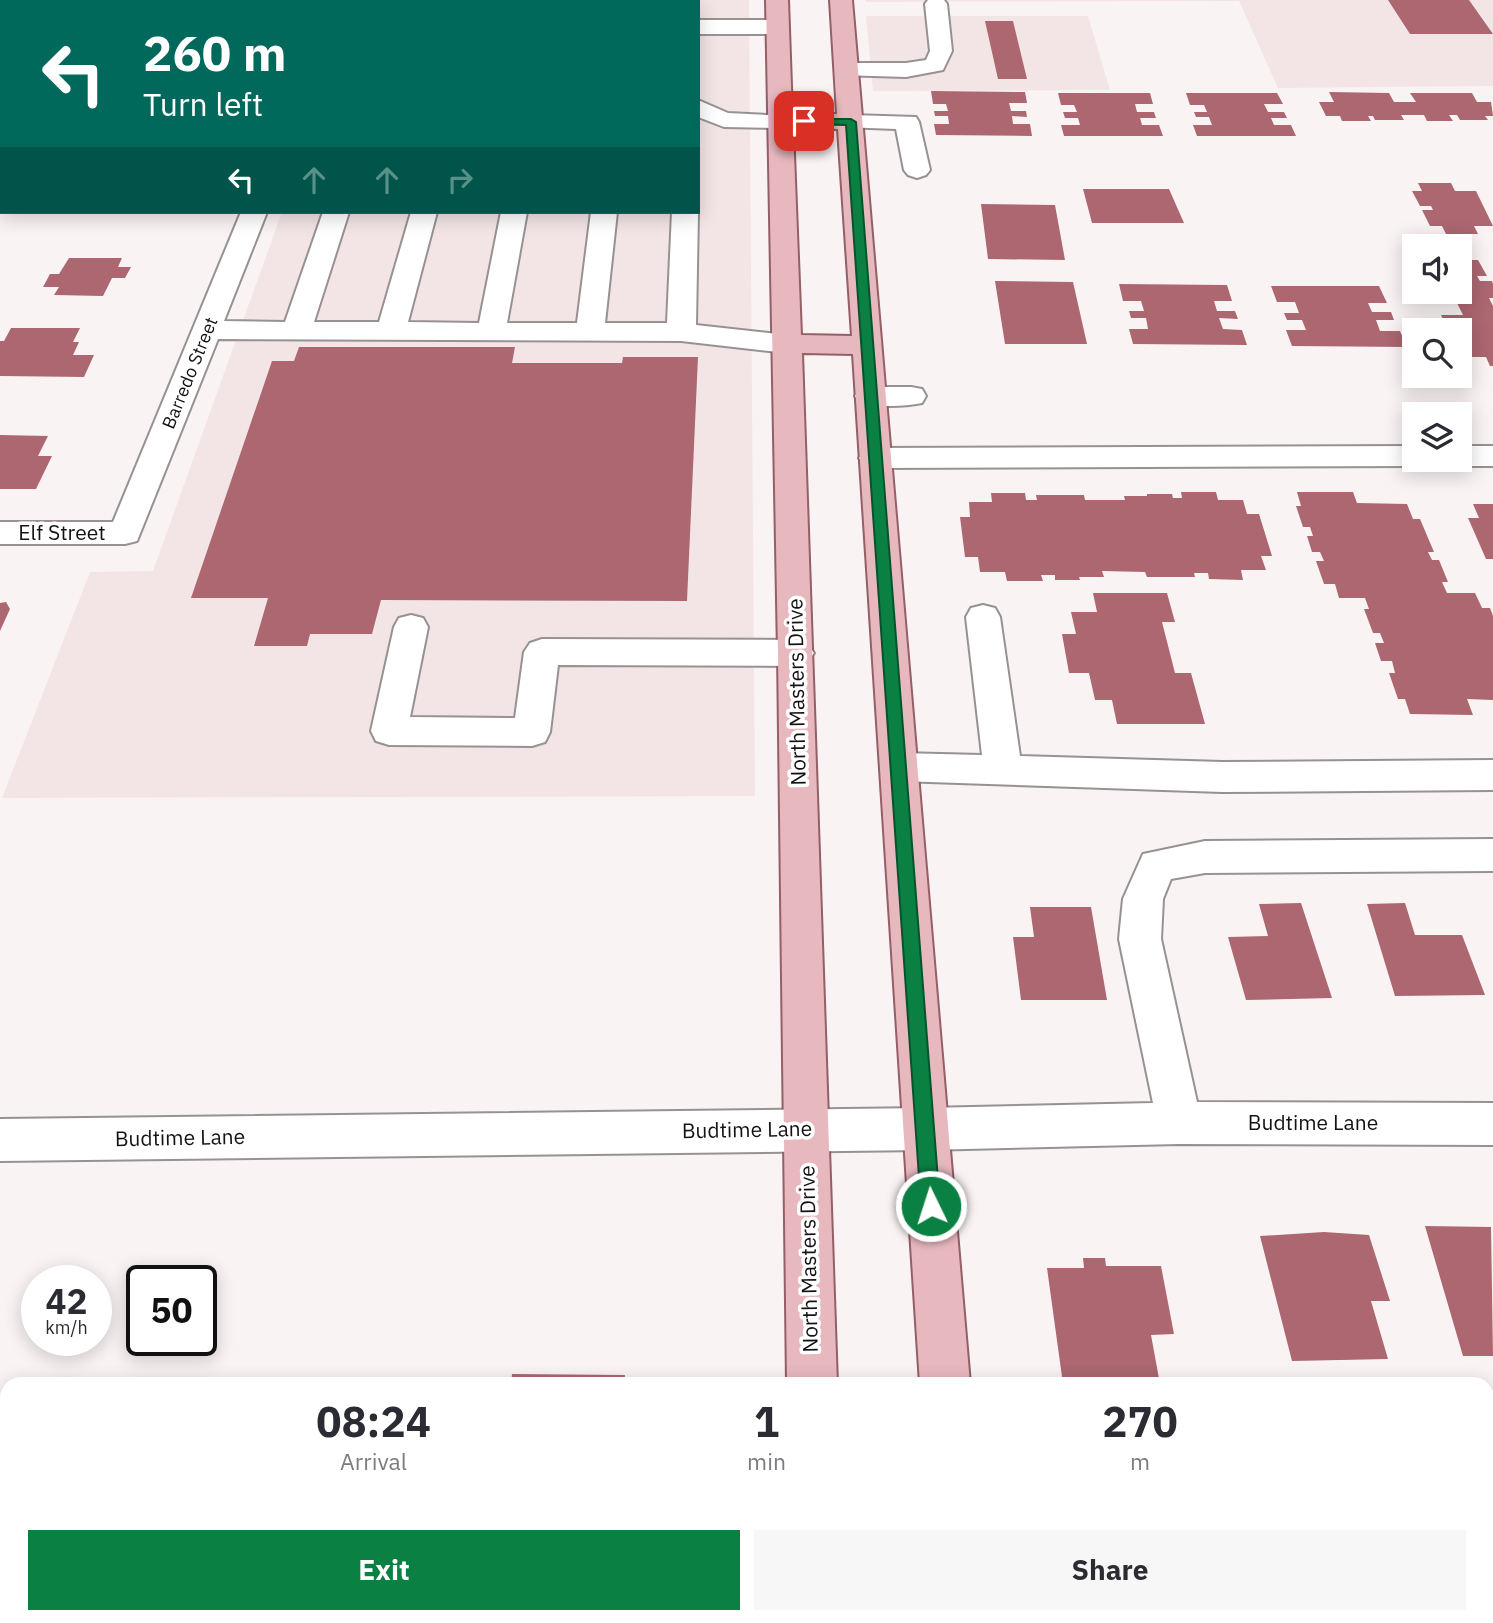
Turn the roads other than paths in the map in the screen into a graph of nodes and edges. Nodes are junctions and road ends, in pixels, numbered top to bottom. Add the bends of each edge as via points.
1 (841, 0) edge
2 (936, 4) dead end
3 (777, 13) edge
4 (700, 25) edge
5 (847, 70) junction
6 (700, 108) edge
7 (780, 121) junction
8 (851, 122) junction
9 (916, 170) dead end
10 (253, 214) edge
11 (335, 214) edge
12 (423, 214) edge
13 (514, 214) edge
14 (604, 214) edge
15 (685, 214) edge
16 (207, 330) junction
17 (296, 332) junction
18 (391, 332) junction
19 (491, 332) junction
20 (590, 332) junction
21 (681, 332) junction
22 (787, 344) junction
23 (867, 345) junction
24 (870, 396) junction
25 (911, 396) dead end
26 (1402, 456) edge
27 (1472, 456) edge
28 (1493, 456) edge
29 (875, 458) junction
30 (0, 533) edge
31 (125, 534) joint
32 (982, 617) dead end
33 (411, 627) dead end
34 (796, 653) junction
35 (899, 767) junction
36 (1003, 770) junction
37 (1493, 775) edge
38 (1493, 855) edge
39 (1179, 1123) junction
40 (1493, 1124) edge
41 (806, 1129) junction
42 (925, 1129) junction
43 (0, 1140) edge
44 (812, 1377) edge
45 (944, 1377) edge

1 - 5 main road
2 - 5 street via 941,51 934,65
3 - 4 street
3 - 7 main road, North Masters Drive
5 - 8 main road
6 - 7 street via 724,120
7 - 8 main road
7 - 22 main road, North Masters Drive
8 - 9 street via 907,122
8 - 23 main road
10 - 16 street, Barredo Street
11 - 17 street
12 - 18 street
13 - 19 street
14 - 20 street
15 - 21 street
16 - 17 street
16 - 31 street, Barredo Street
17 - 18 street
18 - 19 street
19 - 20 street
20 - 21 street
21 - 22 street
22 - 23 main road
22 - 34 main road, North Masters Drive
23 - 24 main road
24 - 25 street
24 - 29 main road
26 - 29 street
27 - 28 street
29 - 35 main road
30 - 31 street, Elf Street
32 - 36 street
33 - 34 street via 389,731 532,732 542,652
34 - 41 main road, North Masters Drive
35 - 36 street
35 - 42 main road
36 - 37 street via 1222,777
38 - 39 street via 1205,857 1157,865 1143,899 1140,939
39 - 40 street, Budtime Lane
39 - 42 street, Budtime Lane
41 - 42 street, Budtime Lane
41 - 43 street, Budtime Lane
41 - 44 main road, North Masters Drive
42 - 45 main road

